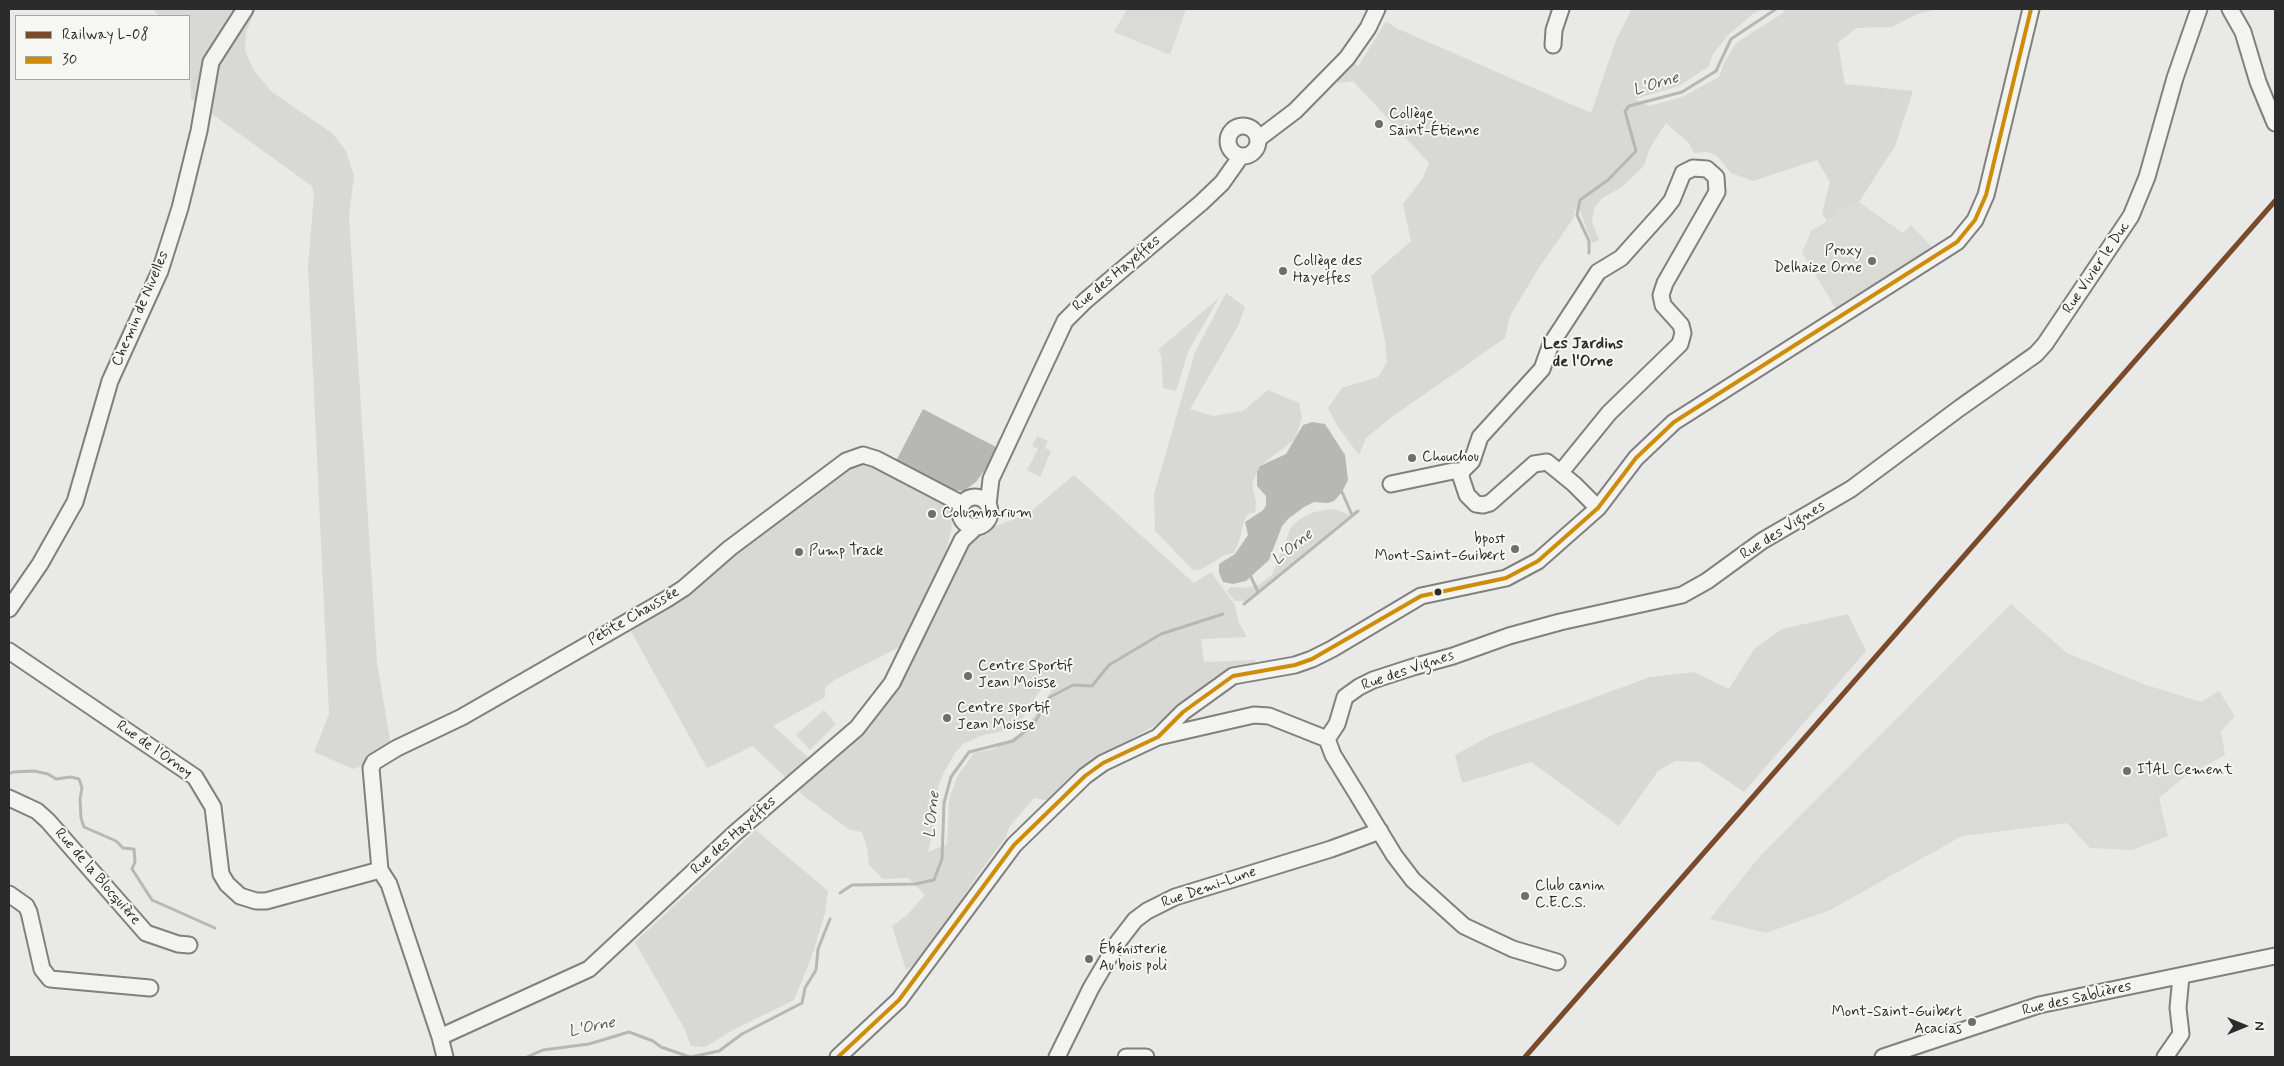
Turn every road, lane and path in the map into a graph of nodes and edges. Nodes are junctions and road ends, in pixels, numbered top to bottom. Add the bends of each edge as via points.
1 (245, 9) edge
2 (1377, 9) edge
3 (1561, 9) edge
4 (2030, 9) edge
5 (2199, 9) edge
6 (2230, 9) edge
7 (1554, 45) dead end
8 (2275, 123) edge
9 (1255, 133) junction
10 (1237, 154) junction
11 (1895, 457) joint
12 (1462, 471) junction
13 (1560, 472) junction
14 (991, 479) junction
15 (1392, 484) dead end
16 (967, 501) junction
17 (988, 505) junction
18 (1598, 508) junction
19 (970, 523) junction
20 (9, 609) edge
21 (9, 651) edge
22 (1158, 737) junction
23 (1328, 739) junction
24 (9, 798) edge
25 (1380, 831) junction
26 (380, 870) junction
27 (9, 894) edge
28 (189, 945) dead end
29 (2275, 956) edge
30 (1557, 962) dead end
31 (2180, 976) junction
32 (2163, 979) junction
33 (150, 988) dead end
34 (2178, 1008) junction
35 (440, 1037) junction
36 (445, 1057) edge
37 (838, 1057) edge
38 (1057, 1057) edge
39 (1126, 1057) edge
40 (1146, 1057) edge
41 (1883, 1057) edge
42 (2165, 1057) edge

1 - 20 street, Chemin de Nivelles via 211,62 199,131 180,208 160,271 110,382 79,490 62,528
2 - 9 street via 1347,58 1311,96 1288,118
3 - 7 street via 1554,30
4 - 18 street via 1989,185 1983,205 1964,235 1950,248 1674,422 1636,458
5 - 11 street, Rue Vivier le Duc via 2142,189 2123,230 2041,350
6 - 8 street via 2243,32
9 - 10 street via 1257,146 1254,152
9 - 10 street via 1239,126 1232,132 1229,139
10 - 14 street, Rue des Hayeffes via 1222,182 1193,210 1069,316
11 - 23 street, Rue des Vignes via 1835,500 1775,533 1682,595 1508,636 1392,673 1359,687 1343,701 1337,724
12 - 13 street via 1468,495 1481,505 1490,503 1538,462 1548,462
12 - 13 street via 1472,461 1480,437 1542,369 1551,344 1598,272 1621,258 1665,210 1686,171 1696,167 1707,168 1716,177 1717,192 1661,295 1663,305 1681,325 1680,344 1609,413
12 - 15 street
13 - 18 street
14 - 16 street, Rue des Hayeffes
14 - 17 street, Rue des Hayeffes
16 - 17 street, Petite Chaussée via 982,499
16 - 19 street, Rue des Hayeffes
16 - 26 street, Petite Chaussée via 876,459 863,455 850,458 667,599 466,714 374,762 371,768
17 - 19 street, Rue des Hayeffes via 989,520
18 - 22 street via 1547,554 1519,572 1506,578 1421,596 1312,659 1233,676 1183,712
19 - 35 street, Rue des Hayeffes via 892,683 858,728 735,833 588,969
21 - 26 street, Rue de l'Ornoy via 195,777 213,807 221,874 226,884 240,896 266,901
22 - 23 street via 1254,715 1269,716
22 - 37 street via 1103,763 1085,776 1014,845 899,1000
23 - 25 street via 1333,755
24 - 28 street, Rue de la Blocquière via 37,811 48,821 146,933
25 - 30 street via 1413,880 1464,926 1513,949
25 - 38 street, Rue Demi-Lune via 1175,897 1147,911 1130,925 1118,942
26 - 35 street via 389,884
27 - 33 street via 29,912 42,969 50,979
29 - 31 street, Rue des Sablières
31 - 32 street, Rue des Sablières
31 - 34 street
32 - 34 street
32 - 41 street, Rue des Sablières via 2039,1005
34 - 42 street via 2181,1034
35 - 36 street
39 - 40 street

